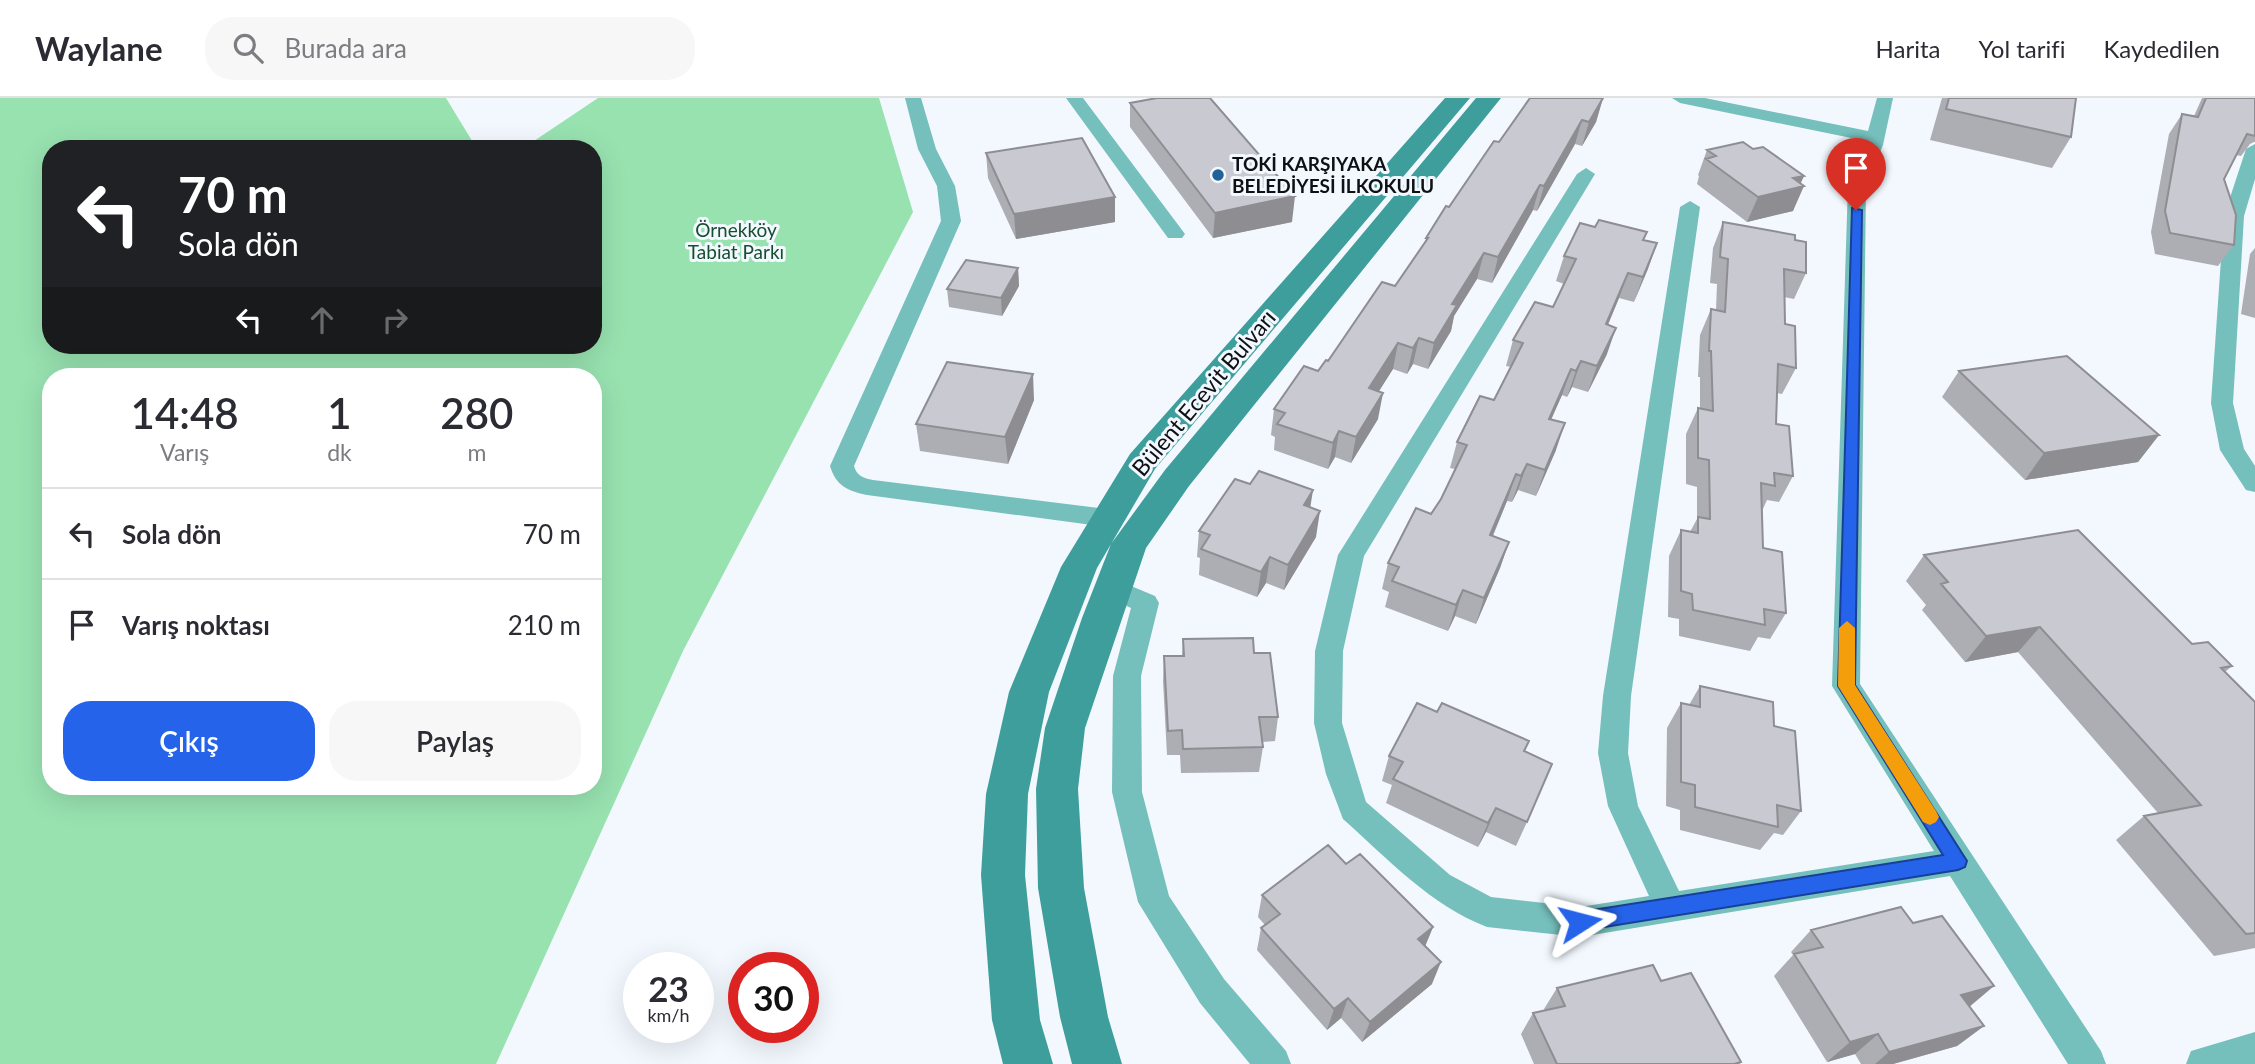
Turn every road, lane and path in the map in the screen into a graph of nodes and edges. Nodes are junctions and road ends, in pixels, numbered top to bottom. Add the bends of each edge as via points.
1 (913, 98) edge
2 (1074, 98) edge
3 (1458, 98) edge
4 (1489, 98) edge
5 (1680, 98) edge
6 (1885, 98) edge
7 (1876, 138) junction
8 (2255, 149) edge
9 (1586, 174) dead end
10 (1690, 207) dead end
11 (1175, 234) dead end
12 (2255, 484) edge
13 (1107, 518) junction
14 (1112, 588) junction
15 (1958, 861) junction
16 (1670, 907) junction
17 (2255, 1050) edge
18 (1028, 1064) edge
19 (1097, 1064) edge
20 (1273, 1064) edge
21 (2088, 1064) edge
22 (2204, 1064) edge

1 - 13 street via 927,149 946,186 951,221 842,466 844,477 853,485
2 - 11 street
3 - 13 street, Bülent Ecevit Bulvarı via 1142,462
4 - 14 street, Bülent Ecevit Bulvarı via 1177,478 1129,544
5 - 7 street
6 - 7 street
7 - 15 street via 1857,184 1846,686
8 - 12 street via 2234,216 2222,403 2232,450
9 - 16 street via 1351,555 1329,651 1328,723 1354,810 1438,885 1487,912 1580,922
10 - 16 street via 1616,696 1613,753 1623,806
13 - 18 street, Bülent Ecevit Bulvarı via 1079,567 1029,692 1007,794 1003,875 1016,1020
14 - 19 street, Bülent Ecevit Bulvarı via 1065,728 1057,789 1061,888
14 - 20 street via 1146,603 1127,676 1127,792 1154,902 1212,991
15 - 16 street
15 - 21 street
17 - 22 street

